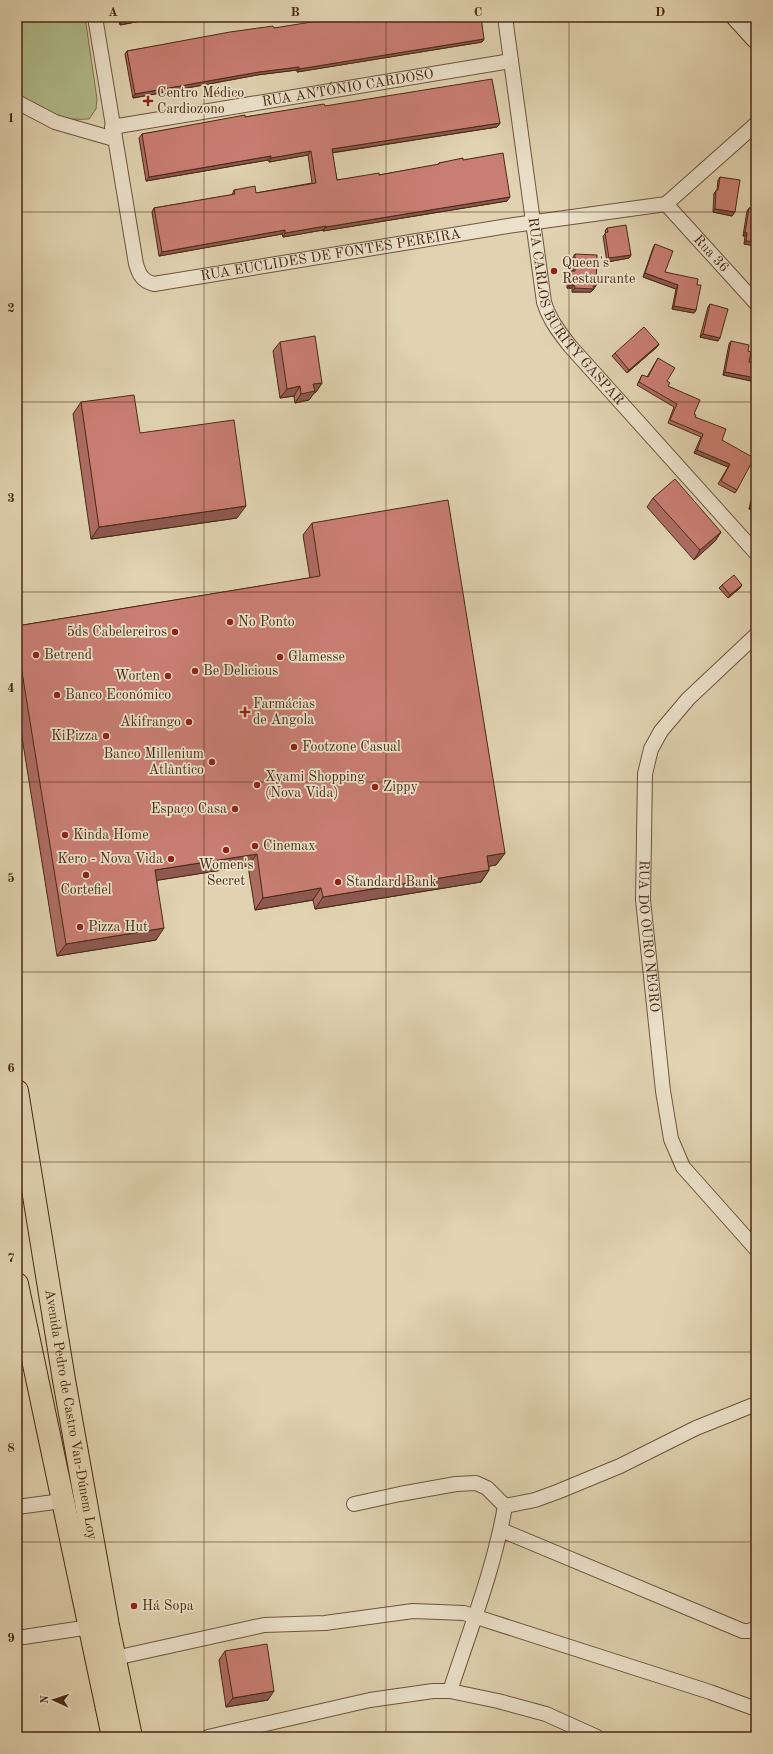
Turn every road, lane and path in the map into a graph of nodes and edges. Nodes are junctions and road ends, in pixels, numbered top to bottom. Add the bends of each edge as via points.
1 (95, 17) edge
2 (505, 17) edge
3 (736, 17) edge
4 (756, 39) edge
5 (511, 60) junction
6 (17, 102) edge
7 (756, 124) edge
8 (113, 133) junction
9 (666, 204) junction
10 (534, 222) junction
11 (756, 303) edge
12 (756, 553) edge
13 (756, 635) edge
14 (17, 1091) edge
15 (756, 1249) edge
16 (17, 1284) edge
17 (756, 1404) edge
18 (62, 1501) junction
19 (354, 1504) dead end
20 (505, 1506) junction
21 (17, 1508) edge
22 (501, 1530) junction
23 (475, 1616) junction
24 (90, 1627) junction
25 (756, 1628) edge
26 (17, 1638) edge
27 (115, 1658) junction
28 (450, 1691) junction
29 (756, 1709) edge
30 (113, 1737) edge
31 (131, 1737) edge
32 (208, 1737) edge
33 (597, 1737) edge

1 - 8 street, RUA EUCLIDES DE FONTES PEREIRA
2 - 5 street, RUA CARLOS BURITY GASPAR
3 - 4 street
5 - 8 street, RUA ANTÓNIO CARDOSO
5 - 10 street, RUA CARLOS BURITY GASPAR
6 - 8 street, RUA ANTÓNIO CARDOSO via 55,122
7 - 9 street
8 - 10 street, RUA EUCLIDES DE FONTES PEREIRA via 136,264 141,277 154,284
9 - 10 street, RUA EUCLIDES DE FONTES PEREIRA
9 - 11 street, Rua 36
10 - 12 street, RUA CARLOS BURITY GASPAR via 544,302 556,329
13 - 15 street, RUA DO OURO NEGRO via 685,703 661,731 651,749 646,774 643,900 671,1139 683,1167
14 - 27 highway, Avenida Pedro de Castro Van-Dúnem Loy via 65,1387
16 - 18 highway, Avenida Pedro de Castro Van-Dúnem Loy
17 - 20 street via 696,1428 620,1466 558,1492
18 - 21 street
18 - 24 highway, Avenida Pedro de Castro Van-Dúnem Loy
19 - 20 street via 456,1484 476,1483 486,1488
20 - 22 street
22 - 23 street
22 - 25 street via 743,1631
23 - 27 street via 464,1613 413,1611 325,1623 264,1624
23 - 28 street
23 - 29 street
24 - 26 street
24 - 30 highway, Avenida Pedro de Castro Van-Dúnem Loy
27 - 31 highway, Avenida Pedro de Castro Van-Dúnem Loy
28 - 32 street via 370,1700
28 - 33 street via 546,1714

